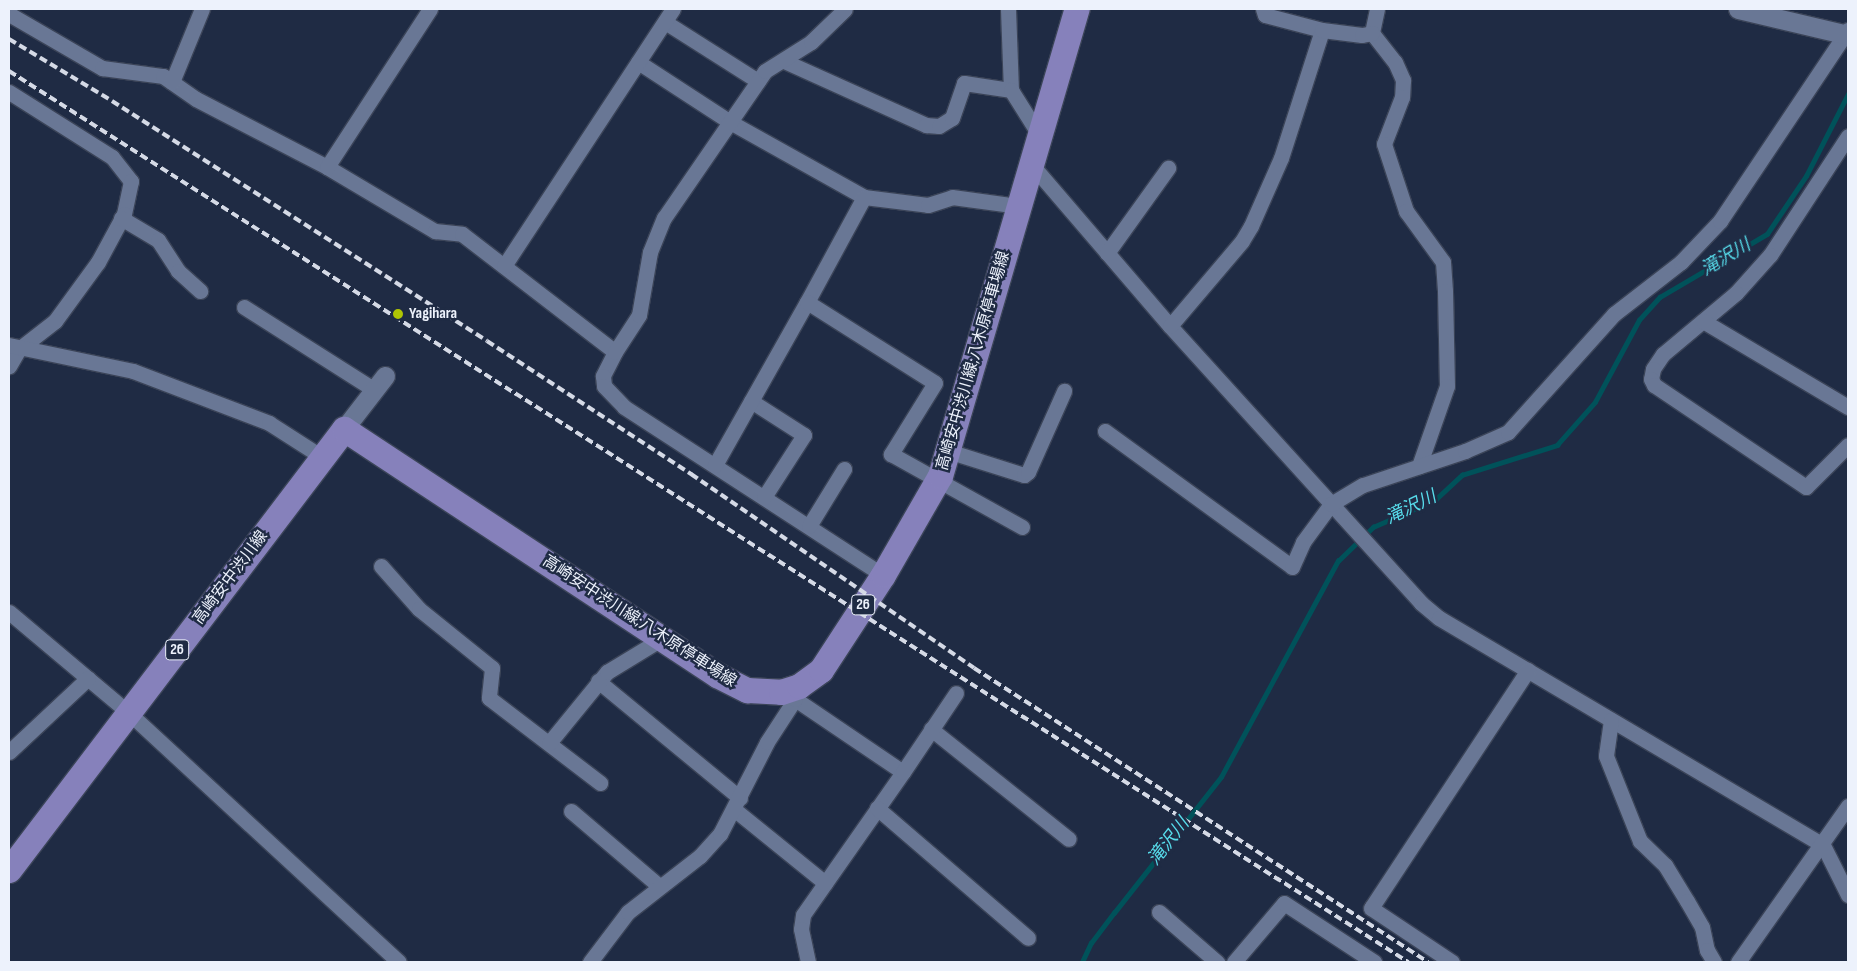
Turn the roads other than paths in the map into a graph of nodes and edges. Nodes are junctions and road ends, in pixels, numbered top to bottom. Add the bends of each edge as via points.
1 (202, 9) edge
2 (845, 9) edge
3 (1008, 9) edge
4 (1077, 9) edge
5 (1262, 9) edge
6 (1377, 9) edge
7 (1738, 9) edge
8 (423, 11) edge
9 (9, 14) edge
10 (669, 15) edge
11 (1322, 30) junction
12 (1372, 33) junction
13 (1847, 33) edge
14 (784, 61) junction
15 (638, 62) junction
16 (758, 81) junction
17 (172, 82) junction
18 (1011, 90) junction
19 (9, 92) edge
20 (730, 122) junction
21 (1040, 136) junction
22 (1848, 136) edge
23 (1031, 164) junction
24 (326, 167) junction
25 (1168, 168) dead end
26 (864, 197) junction
27 (1019, 206) junction
28 (121, 218) junction
29 (1107, 253) junction
30 (504, 266) junction
31 (200, 291) dead end
32 (807, 302) junction
33 (244, 307) dead end
34 (1703, 321) junction
35 (1170, 326) junction
36 (14, 347) edge
37 (615, 352) junction
38 (9, 366) edge
39 (380, 383) joint
40 (1064, 391) dead end
41 (751, 401) junction
42 (1848, 407) edge
43 (344, 429) junction
44 (1105, 430) dead end
45 (1848, 445) edge
46 (948, 451) junction
47 (322, 457) junction
48 (715, 465) junction
49 (1419, 466) junction
50 (844, 469) dead end
51 (938, 479) junction
52 (764, 497) junction
53 (1331, 504) junction
54 (809, 526) junction
55 (1022, 527) dead end
56 (381, 566) dead end
57 (883, 575) junction
58 (9, 612) edge
59 (663, 638) junction
60 (1528, 670) junction
61 (88, 678) junction
62 (598, 681) junction
63 (956, 693) dead end
64 (793, 694) junction
65 (130, 712) junction
66 (1611, 720) junction
67 (931, 729) junction
68 (549, 743) junction
69 (9, 752) edge
70 (903, 772) junction
71 (600, 783) dead end
72 (737, 804) junction
73 (1848, 806) edge
74 (877, 808) junction
75 (571, 811) dead end
76 (1070, 839) dead end
77 (1823, 845) junction
78 (9, 870) edge
79 (825, 883) junction
80 (659, 886) junction
81 (1848, 895) edge
82 (1159, 912) dead end
83 (1028, 938) dead end
84 (399, 962) edge
85 (590, 962) edge
86 (808, 962) edge
87 (1217, 962) edge
88 (1234, 962) edge
89 (1374, 962) edge
90 (1452, 962) edge
91 (1714, 962) edge
92 (1738, 962) edge

1 - 17 street
2 - 14 street
3 - 18 street
4 - 21 main road, 高崎安中渋川線;八木原停車場線 / 26
5 - 11 street via 1265,15
6 - 12 street
7 - 13 street
8 - 24 street
9 - 17 street via 102,68 164,76
10 - 15 street
10 - 16 street
11 - 12 street via 1362,35
11 - 35 street via 1281,158 1251,226
12 - 49 street via 1395,62 1403,80 1402,97 1384,144 1406,211 1443,262 1447,386
13 - 49 street via 1720,221 1681,262 1614,314 1508,432
14 - 16 street via 765,71
14 - 18 street via 926,125 939,126 952,118 964,83
15 - 20 street
15 - 30 street
16 - 20 street
17 - 24 street via 196,99
18 - 21 street via 1032,128
19 - 28 street via 112,157 131,181
20 - 26 street
20 - 37 street via 664,218 650,252 639,316
21 - 23 main road, 高崎安中渋川線;八木原停車場線 / 26
22 - 34 street via 1770,255 1736,293
23 - 27 main road, 高崎安中渋川線;八木原停車場線 / 26
23 - 29 street
24 - 30 street via 435,231 462,234
25 - 29 street
26 - 27 street via 928,206 952,197
26 - 32 street
27 - 46 main road, 高崎安中渋川線;八木原停車場線 / 26
28 - 31 street via 158,240 178,271
28 - 36 street via 98,262 55,321
29 - 35 street
30 - 37 street
32 - 41 street
32 - 51 street via 935,382 891,454
33 - 39 street
34 - 42 street
34 - 45 street via 1663,354 1653,369 1651,380 1654,386 1806,487
35 - 53 street
36 - 38 street
36 - 47 street via 133,371 269,423
37 - 48 street via 603,376 604,386 624,407
39 - 43 street
40 - 46 street via 1024,475
41 - 48 street
41 - 52 street via 804,435
43 - 47 main road, 高崎安中渋川線 / 26
43 - 59 main road, 高崎安中渋川線;八木原停車場線 / 26
44 - 53 street via 1292,567 1303,542
46 - 51 main road, 高崎安中渋川線;八木原停車場線 / 26
47 - 65 main road, 高崎安中渋川線 / 26
48 - 52 street
49 - 53 street via 1363,485
50 - 54 street
51 - 55 street
51 - 57 main road, 高崎安中渋川線;八木原停車場線 / 26
52 - 54 street
53 - 60 street via 1421,603 1439,618
54 - 57 street
56 - 68 street via 419,609 492,668 489,698
57 - 64 main road, 高崎安中渋川線;八木原停車場線 / 26 via 820,670
58 - 61 street
59 - 62 street
59 - 64 main road, 高崎安中渋川線;八木原停車場線 / 26 via 717,675 746,690
60 - 66 street
60 - 90 street via 1372,908
61 - 65 street
61 - 69 street
62 - 68 street
62 - 72 street
63 - 67 street
64 - 70 street
64 - 72 street
65 - 78 main road, 高崎安中渋川線 / 26
65 - 84 street
66 - 77 street
66 - 91 street via 1606,756 1637,834 1665,865 1702,927 1707,950
67 - 70 street
67 - 76 street
68 - 71 street
70 - 74 street
72 - 79 street
72 - 80 street via 720,834 700,856
73 - 77 street
74 - 79 street
74 - 83 street
75 - 80 street
77 - 81 street
77 - 92 street
79 - 86 street via 801,923
80 - 85 street via 628,912
82 - 87 street
88 - 89 street via 1284,903

